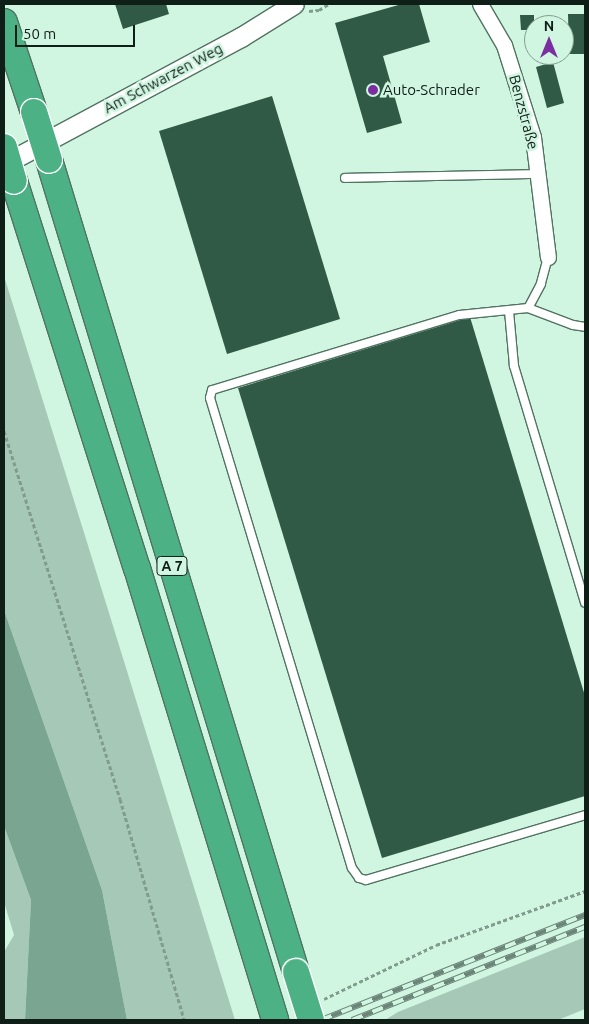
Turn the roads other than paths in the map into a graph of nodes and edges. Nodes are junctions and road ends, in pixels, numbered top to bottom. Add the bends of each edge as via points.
1 (294, 4) edge
2 (480, 4) edge
3 (4, 22) edge
4 (4, 146) edge
5 (40, 155) junction
6 (9, 172) edge
7 (538, 174) junction
8 (345, 178) dead end
9 (548, 257) joint
10 (528, 308) junction
11 (509, 311) junction
12 (585, 327) edge
13 (585, 603) edge
14 (585, 815) edge
15 (314, 1011) edge
16 (275, 1020) edge

1 - 5 street, Am Schwarzen Weg
2 - 7 street, Benzstraße via 504,45 534,137
3 - 5 highway, A 7, bridge via 34,112
4 - 6 highway, A 7, bridge
5 - 6 street, Am Schwarzen Weg
5 - 15 highway, A 7, bridge via 296,972
6 - 16 highway, A 7 via 137,568
7 - 8 lane
7 - 9 street, Benzstraße
9 - 10 lane via 541,284
10 - 11 lane
10 - 12 lane
11 - 13 lane via 514,366
11 - 14 lane via 459,315 212,390 210,398 352,868 359,878 366,880

